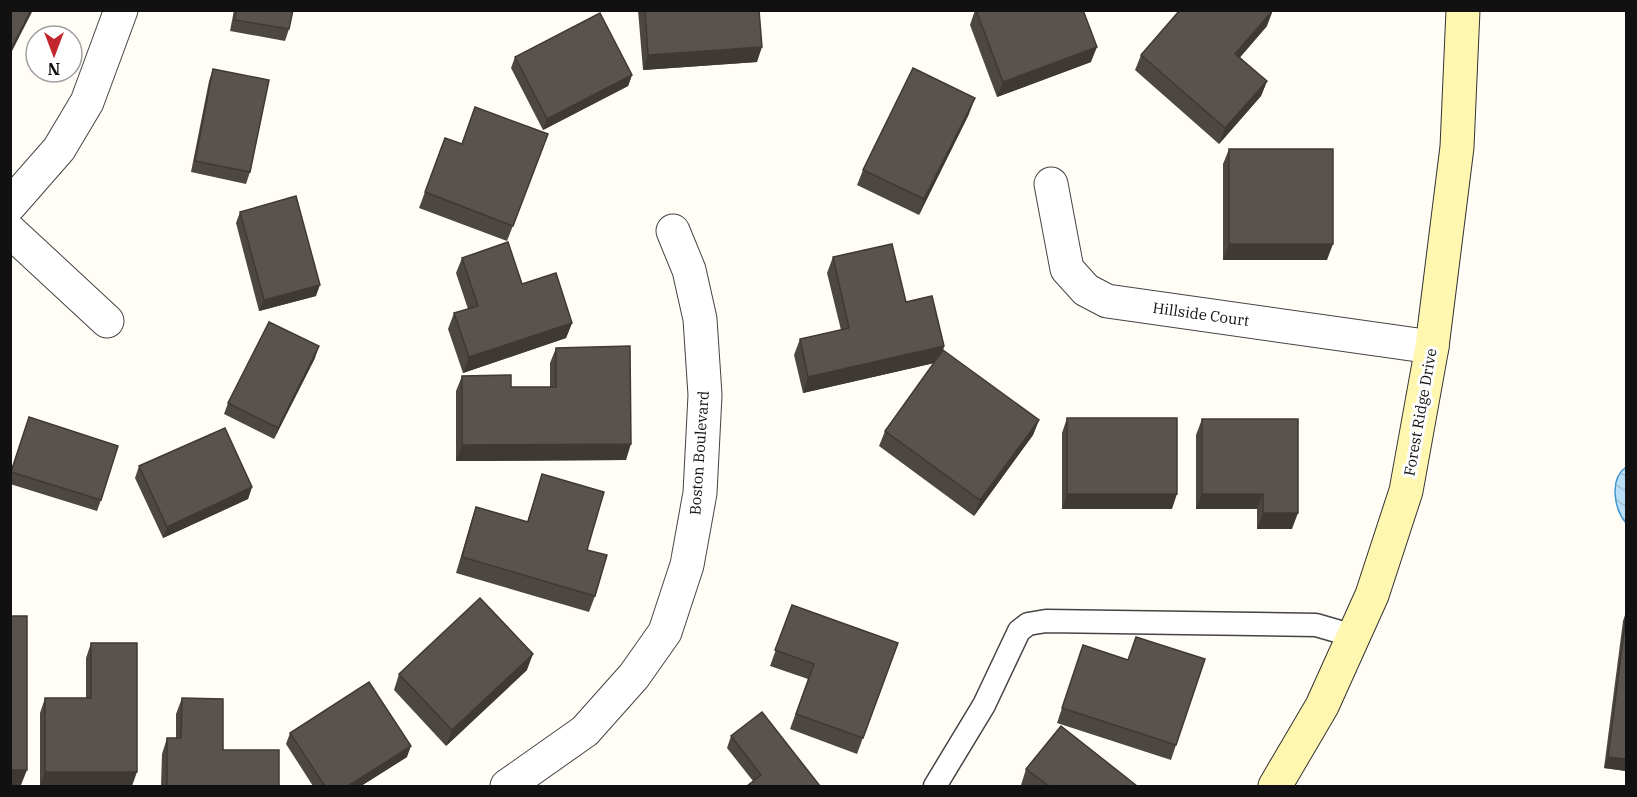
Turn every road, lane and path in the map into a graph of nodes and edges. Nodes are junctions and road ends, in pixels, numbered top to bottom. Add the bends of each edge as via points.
1 (121, 10) edge
2 (1463, 10) edge
3 (1051, 184) dead end
4 (10, 205) edge
5 (10, 231) edge
6 (673, 231) dead end
7 (107, 321) dead end
8 (1432, 347) junction
9 (1354, 636) junction
10 (507, 786) edge
11 (935, 786) edge
12 (1275, 786) edge

1 - 4 street via 87,102 59,149
2 - 8 main road, Forest Ridge Drive via 1457,147
3 - 8 street, Hillside Court via 1067,269 1086,290 1107,301
5 - 7 street
6 - 10 street, Boston Boulevard via 689,270 700,319 705,396 700,493 687,565 665,632 634,676 585,731
8 - 9 main road, Forest Ridge Drive via 1406,491 1372,595
9 - 11 lane via 1316,625 1046,621 1028,624 1019,631 984,705
9 - 12 main road, Forest Ridge Drive via 1322,706

